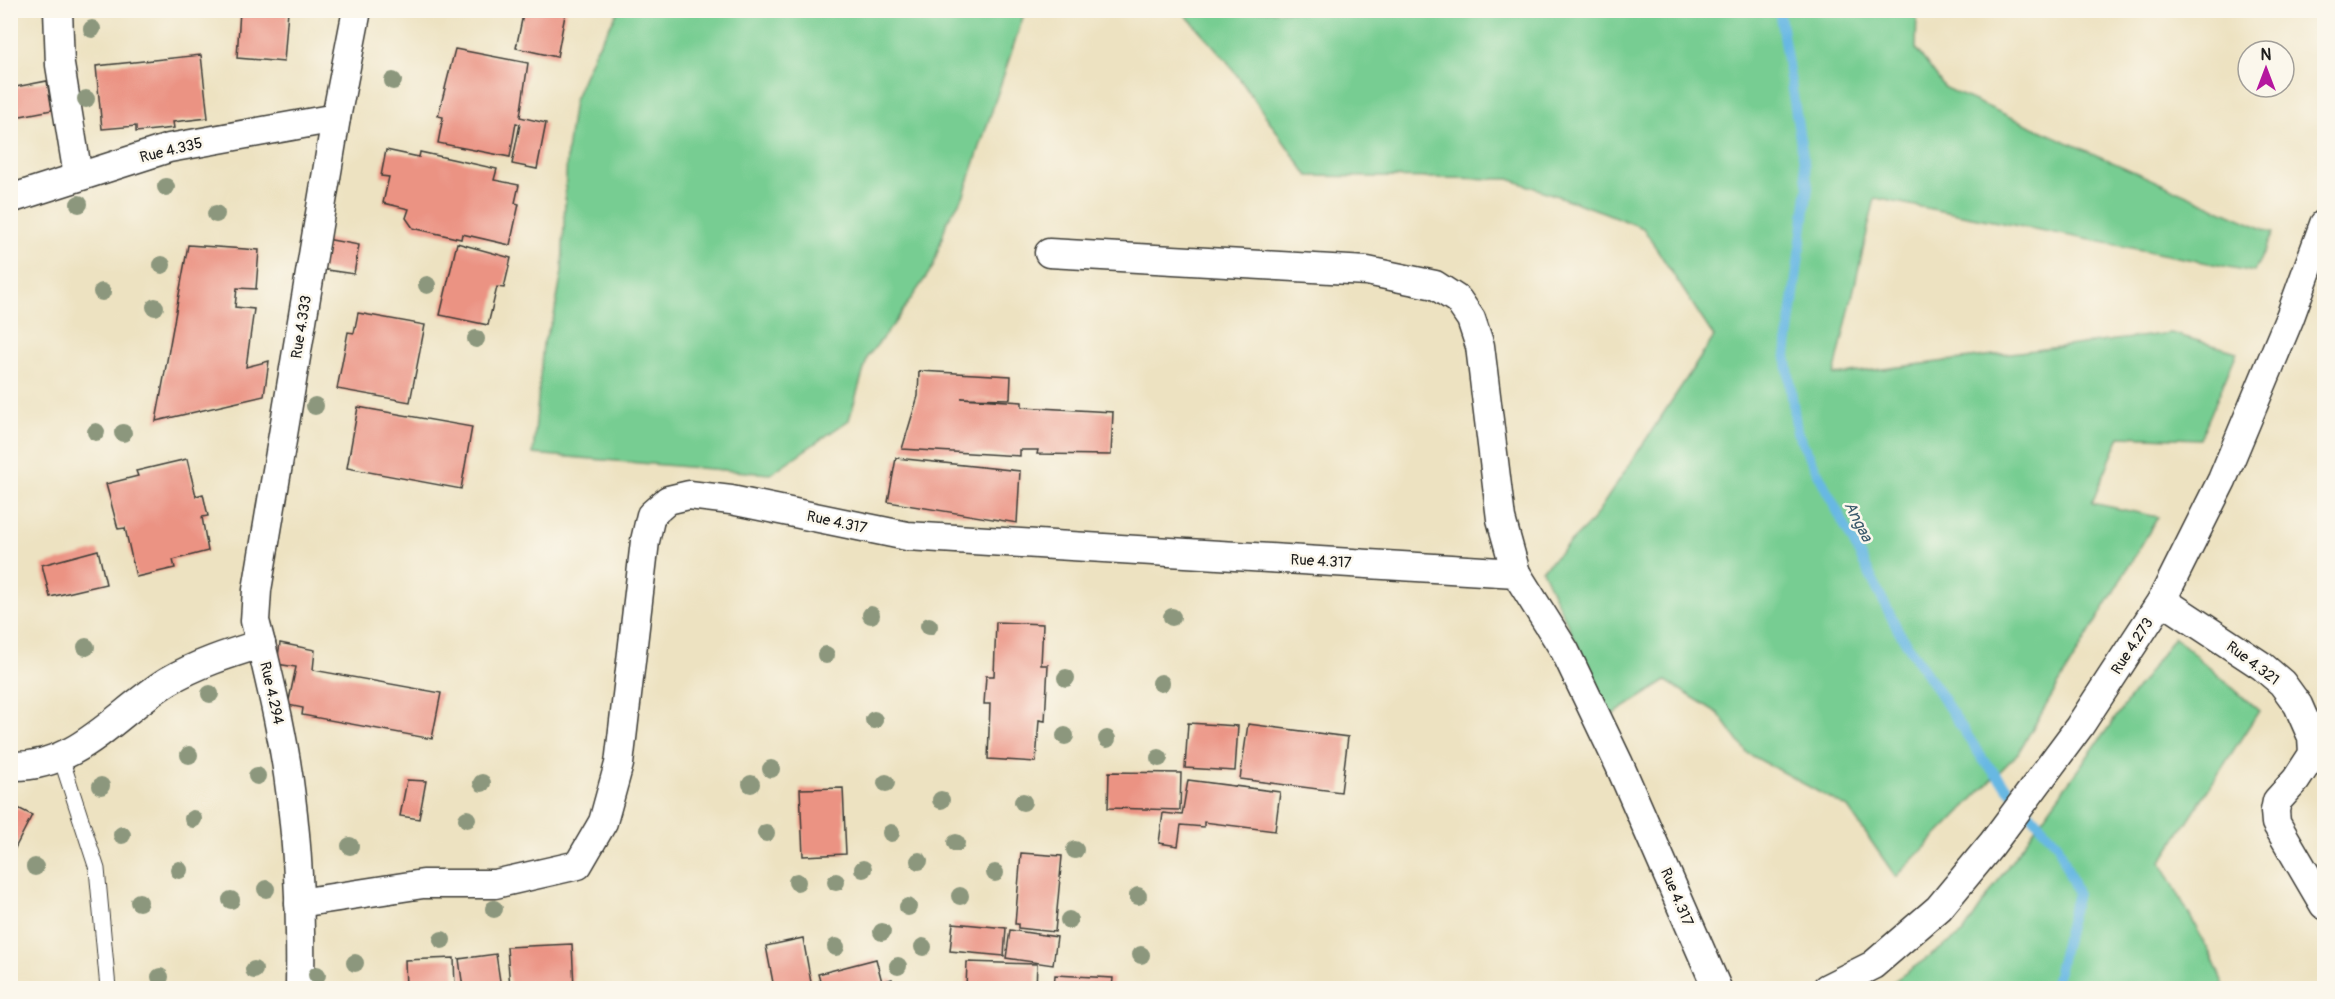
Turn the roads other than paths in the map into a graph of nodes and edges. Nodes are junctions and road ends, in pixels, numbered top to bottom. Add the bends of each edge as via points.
1 (58, 10) edge
2 (357, 10) edge
3 (336, 118) junction
4 (78, 176) junction
5 (10, 199) edge
6 (2325, 225) edge
7 (1049, 253) dead end
8 (1516, 573) junction
9 (2162, 600) junction
10 (261, 644) junction
11 (2319, 752) edge
12 (61, 758) junction
13 (10, 766) edge
14 (299, 903) junction
15 (2325, 905) edge
16 (108, 988) edge
17 (300, 988) edge
18 (1717, 988) edge
19 (1827, 988) edge

1 - 4 street via 60,65
2 - 3 street, Rue 4.333
3 - 4 street, Rue 4.335 via 169,148
3 - 10 street, Rue 4.333 via 257,590 255,621
4 - 5 street, Rue 4.335
6 - 9 street, Rue 4.273 via 2222,480
7 - 8 street via 1367,271 1435,285 1458,300 1471,319 1480,346 1501,519
8 - 14 street, Rue 4.317 via 907,536 731,500 689,495 668,500 651,515 645,542 620,764 603,822 578,865 495,884 423,884
8 - 18 street, Rue 4.317 via 1565,651
9 - 11 street, Rue 4.321 via 2282,683 2298,705
9 - 19 street, Rue 4.273 via 2079,727 1939,908 1873,965
10 - 12 street, Rue 4.294 via 203,662 166,682 84,746
10 - 14 street, Rue 4.294 via 291,796
11 - 15 street, Rue 4.321 via 2277,801 2275,811 2276,823
12 - 13 street, Rue 4.294 via 25,767
12 - 16 lane via 97,869
14 - 17 street, Rue 4.294

